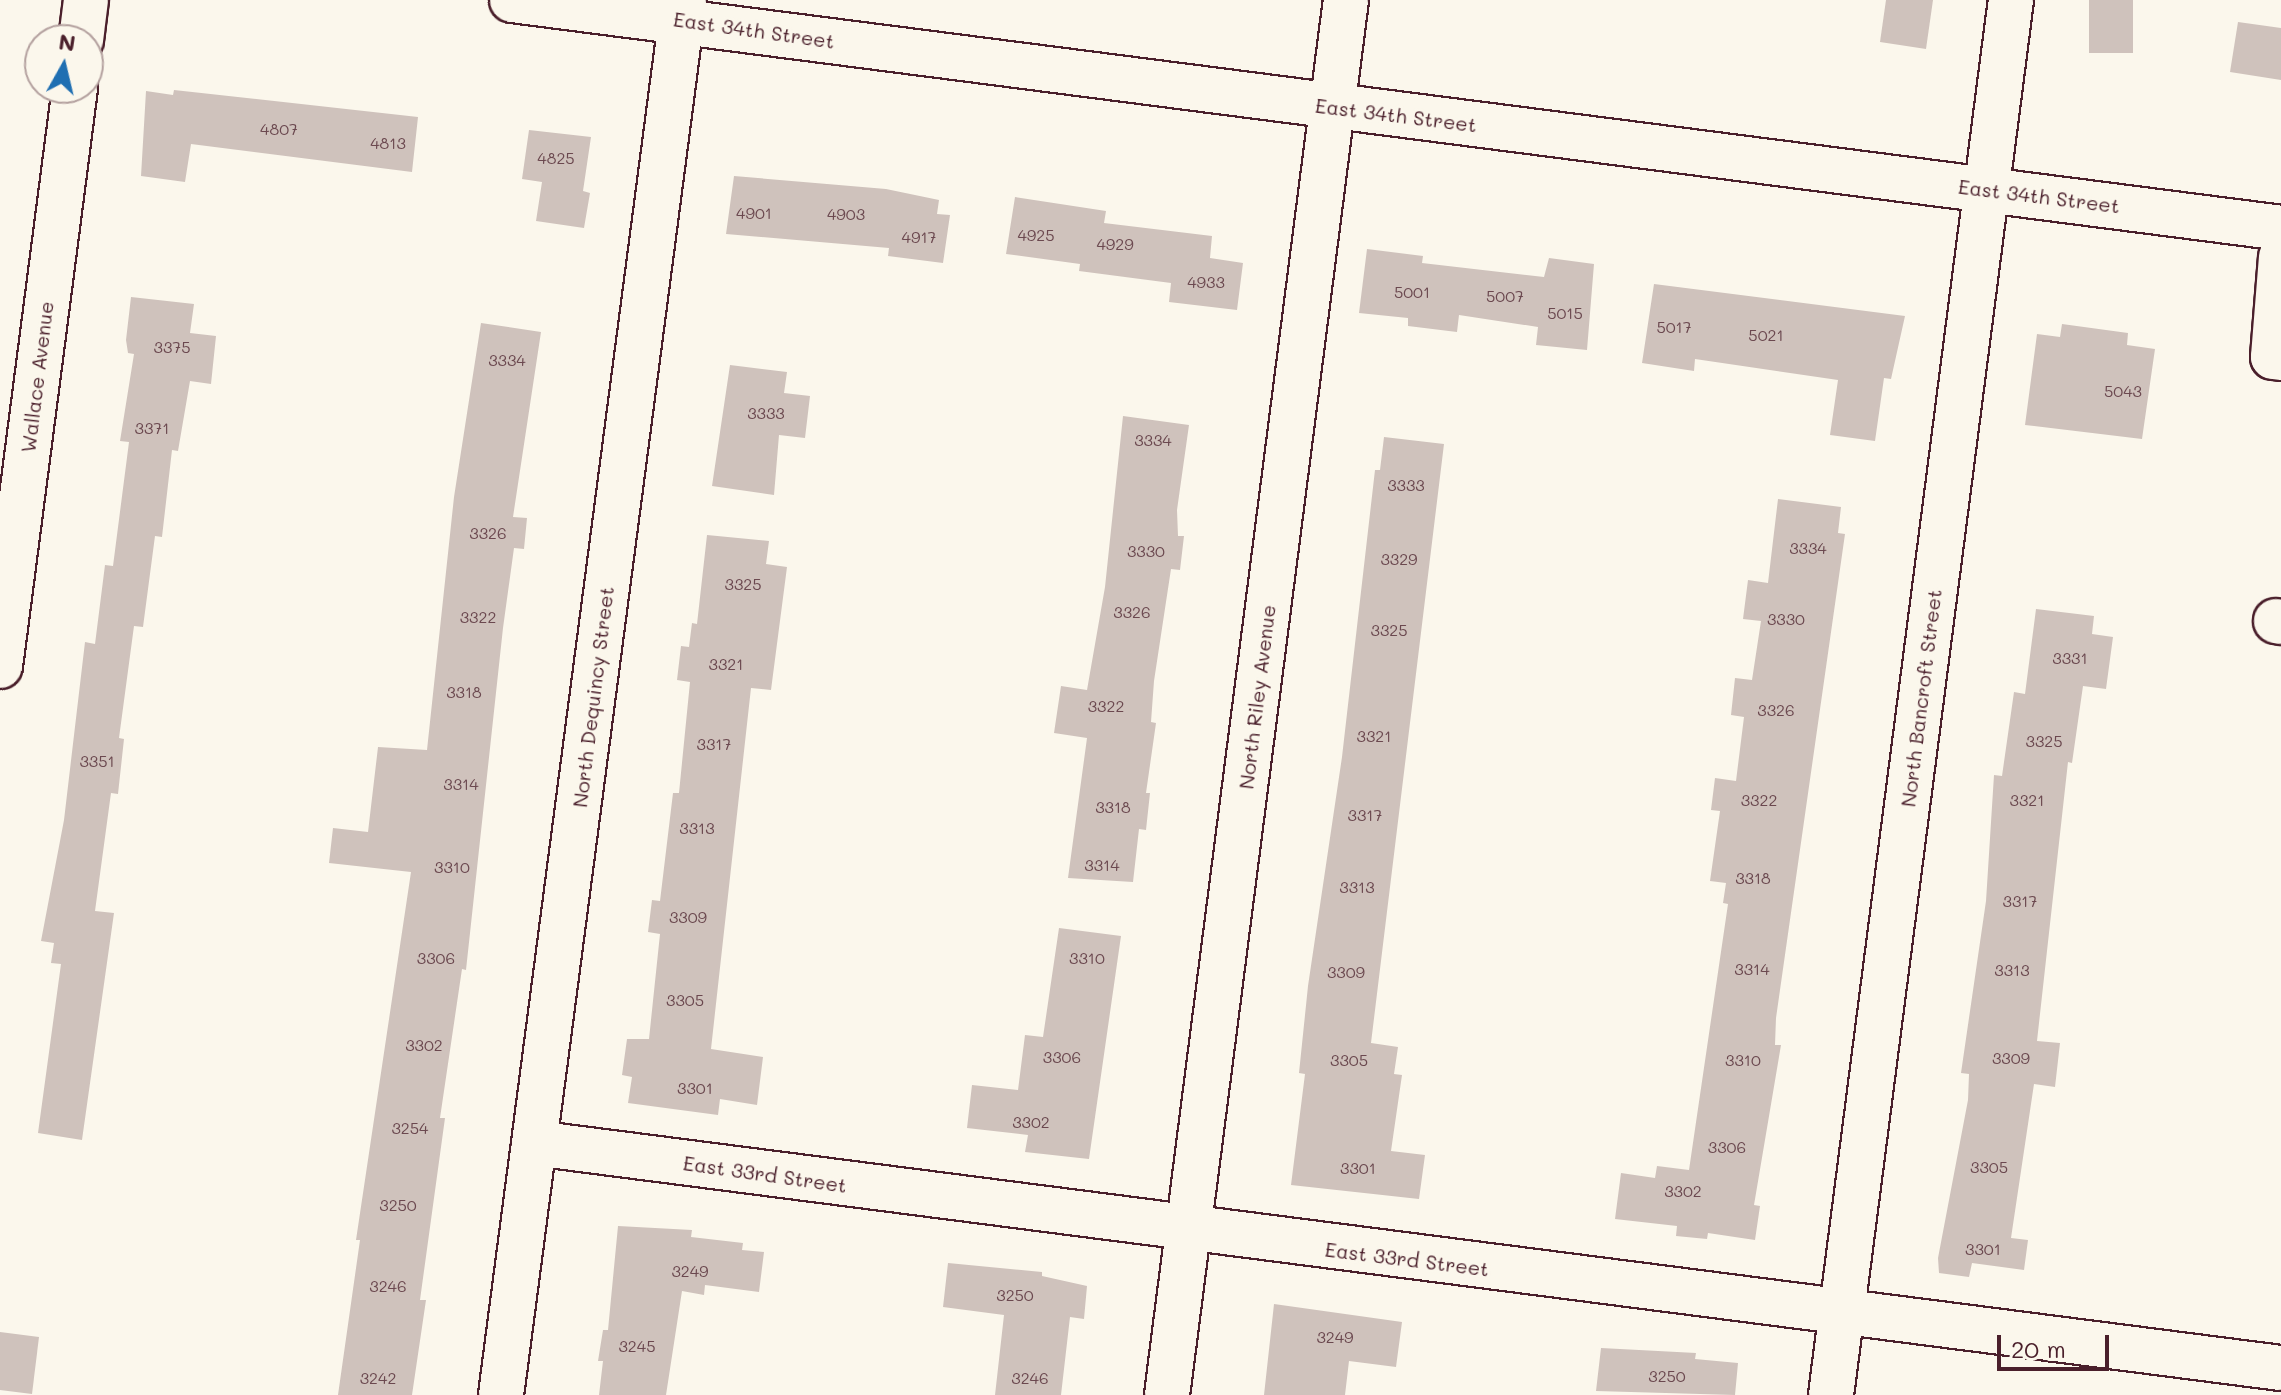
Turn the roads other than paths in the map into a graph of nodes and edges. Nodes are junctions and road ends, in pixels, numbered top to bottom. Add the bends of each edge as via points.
1 (86, 0) edge
2 (512, 0) edge
3 (1346, 0) edge
4 (2011, 0) edge
5 (683, 10) edge
6 (83, 24) edge
7 (73, 104) edge
8 (1333, 107) junction
9 (1986, 189) junction
10 (2281, 228) edge
11 (2281, 257) edge
12 (2281, 358) edge
13 (0, 666) edge
14 (534, 1143) junction
15 (1188, 1231) junction
16 (1842, 1315) junction
17 (2281, 1368) edge
18 (501, 1395) edge
19 (1167, 1395) edge
20 (1831, 1395) edge

1 - 6 street
2 - 5 street, East 34th Street
3 - 8 street, North Riley Avenue
4 - 9 street, North Bancroft Street
5 - 8 street, East 34th Street
5 - 14 street, North Dequincy Street
7 - 13 street, Wallace Avenue
8 - 9 street, East 34th Street
8 - 15 street, North Riley Avenue
9 - 10 street, East 34th Street
9 - 16 street, North Bancroft Street
11 - 12 street via 2273,357
14 - 15 street, East 33rd Street
14 - 18 street, North Dequincy Street
15 - 16 street, East 33rd Street
15 - 19 street, North Riley Avenue
16 - 17 street, East 33rd Street
16 - 20 street, North Bancroft Street

